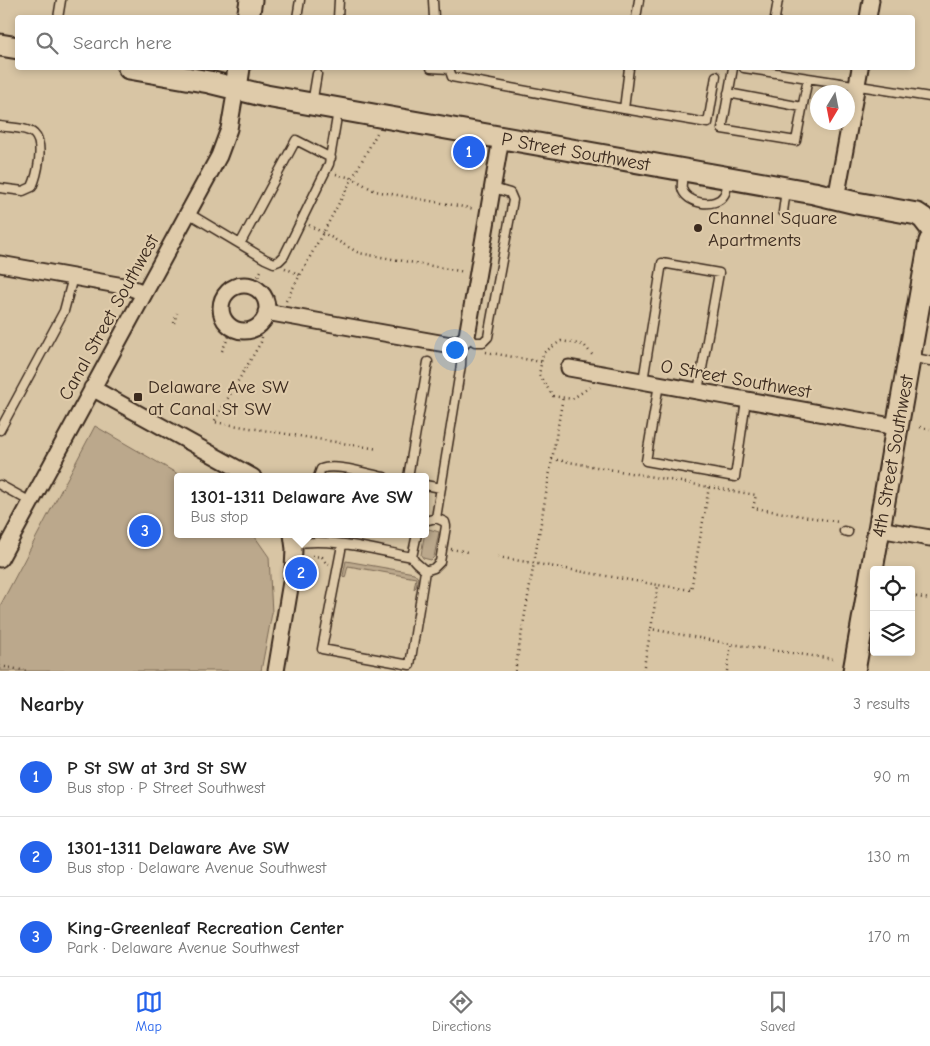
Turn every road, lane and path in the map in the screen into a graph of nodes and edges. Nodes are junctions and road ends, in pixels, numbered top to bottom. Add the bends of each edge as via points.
1 (61, 0) edge
2 (251, 0) edge
3 (300, 0) edge
4 (339, 0) edge
5 (433, 0) edge
6 (639, 0) edge
7 (778, 0) edge
8 (871, 0) edge
9 (58, 15) edge
10 (248, 15) edge
11 (298, 15) edge
12 (338, 15) edge
13 (434, 15) edge
14 (636, 15) edge
15 (776, 15) edge
16 (868, 15) edge
17 (0, 45) edge
18 (15, 48) edge
19 (151, 70) edge
20 (450, 70) edge
21 (629, 70) edge
22 (732, 70) edge
23 (771, 70) edge
24 (860, 70) edge
25 (317, 74) dead end
26 (716, 76) dead end
27 (237, 78) edge
28 (808, 78) junction
29 (856, 86) junction
30 (728, 93) junction
31 (930, 97) edge
32 (312, 104) junction
33 (802, 107) junction
34 (338, 109) junction
35 (624, 109) junction
36 (0, 126) edge
37 (377, 133) dead end
38 (502, 138) junction
39 (330, 158) junction
40 (685, 170) junction
41 (326, 172) junction
42 (352, 178) junction
43 (728, 178) junction
44 (0, 188) edge
45 (492, 188) junction
46 (787, 188) junction
47 (836, 199) junction
48 (479, 210) dead end
49 (783, 212) dead end
50 (188, 213) junction
51 (301, 221) junction
52 (930, 227) edge
53 (322, 233) junction
54 (930, 241) edge
55 (240, 244) junction
56 (0, 264) edge
57 (468, 272) dead end
58 (73, 277) junction
59 (144, 294) junction
60 (282, 307) dead end
61 (266, 312) dead end
62 (178, 313) dead end
63 (174, 323) dead end
64 (263, 332) dead end
65 (229, 336) dead end
66 (465, 337) junction
67 (222, 351) dead end
68 (484, 352) dead end
69 (920, 359) edge
70 (428, 362) dead end
71 (541, 362) dead end
72 (569, 368) dead end
73 (643, 381) junction
74 (659, 384) junction
75 (92, 388) junction
76 (698, 391) junction
77 (563, 398) dead end
78 (746, 400) junction
79 (897, 426) junction
80 (920, 427) dead end
81 (930, 429) edge
82 (0, 430) edge
83 (378, 449) dead end
84 (552, 459) junction
85 (246, 473) edge
86 (320, 473) edge
87 (364, 473) edge
88 (409, 473) edge
89 (0, 485) edge
90 (429, 486) edge
91 (710, 487) junction
92 (441, 488) junction
93 (30, 502) junction
94 (436, 518) junction
95 (429, 520) edge
96 (846, 529) dead end
97 (879, 529) junction
98 (416, 538) edge
99 (930, 538) edge
100 (293, 539) edge
101 (342, 545) junction
102 (443, 547) junction
103 (468, 552) dead end
104 (312, 556) dead end
105 (412, 557) junction
106 (498, 557) dead end
107 (0, 559) edge
108 (533, 563) junction
109 (338, 565) junction
110 (425, 571) junction
111 (658, 585) junction
112 (915, 597) edge
113 (930, 599) edge
114 (651, 629) junction
115 (732, 644) junction
116 (833, 659) dead end
117 (0, 666) edge
118 (27, 671) edge
119 (276, 671) edge
120 (515, 671) edge
121 (643, 671) edge
122 (727, 671) edge
123 (854, 671) edge

1 - 9 lane
2 - 10 street
3 - 11 lane
4 - 12 lane
5 - 13 lane
6 - 14 lane
7 - 15 lane
8 - 16 street
17 - 18 street
19 - 27 street, P Street Southwest
20 - 35 lane via 452,77
21 - 35 lane
22 - 30 lane
23 - 28 lane
24 - 29 street
25 - 32 lane
26 - 35 lane via 708,124
27 - 32 street, P Street Southwest via 266,96
27 - 50 street, Canal Street Southwest via 226,138
28 - 29 lane
28 - 33 lane
29 - 31 lane
29 - 47 street
30 - 33 lane
30 - 33 lane via 722,128 796,141
32 - 34 street, P Street Southwest
34 - 38 street, P Street Southwest
34 - 39 lane
36 - 44 lane via 35,134 40,153 32,187 23,191
37 - 42 path
38 - 40 street, P Street Southwest
38 - 45 street
39 - 41 lane
39 - 55 lane via 296,140
40 - 43 street, P Street Southwest
40 - 43 lane via 684,193 697,202 720,200 725,194
41 - 42 path
41 - 51 lane
42 - 48 path via 375,191
42 - 53 path
43 - 46 street, P Street Southwest
45 - 66 street
45 - 66 lane via 510,193 512,200 488,337 483,342
46 - 47 street, P Street Southwest
46 - 49 lane
47 - 52 street, P Street Southwest via 904,211 920,216
50 - 55 lane
50 - 59 street, Canal Street Southwest
51 - 53 path
51 - 55 lane via 284,256 274,263
53 - 57 path via 359,253
53 - 60 path
54 - 69 street, 4th Street Southwest via 920,314
56 - 58 street
58 - 59 street
58 - 82 lane via 64,311
59 - 75 street, Canal Street Southwest
61 - 66 street via 451,345
62 - 63 path
64 - 83 path via 261,342 214,422
65 - 67 path
66 - 92 lane
68 - 71 path
69 - 79 street, 4th Street Southwest
70 - 88 lane
72 - 73 street, O Street Southwest
73 - 74 street, O Street Southwest
73 - 76 lane via 662,263 718,273
74 - 76 street, O Street Southwest
74 - 78 lane via 646,462 735,477
75 - 85 street
75 - 93 street, Canal Street Southwest
76 - 78 street, O Street Southwest
77 - 84 path
78 - 79 street, O Street Southwest
79 - 97 street, 4th Street Southwest
80 - 81 path
84 - 91 path
84 - 108 path
86 - 87 lane via 324,467 334,467
89 - 93 lane
90 - 92 lane
91 - 96 path via 756,495 753,508
91 - 111 path via 691,590
92 - 94 lane
93 - 107 street, Canal Street Southwest
94 - 95 lane
94 - 102 lane via 446,526
97 - 99 street
97 - 123 street, 4th Street Southwest
98 - 105 lane
100 - 101 lane
100 - 119 street via 293,570
101 - 105 lane
101 - 109 lane
102 - 103 path
102 - 110 lane via 440,562
104 - 109 path
105 - 110 lane
106 - 108 path
108 - 111 path
108 - 120 path
109 - 110 lane via 322,649 410,665
111 - 114 path
112 - 113 path
114 - 115 path
114 - 121 path
115 - 116 path
115 - 122 path
117 - 118 path

